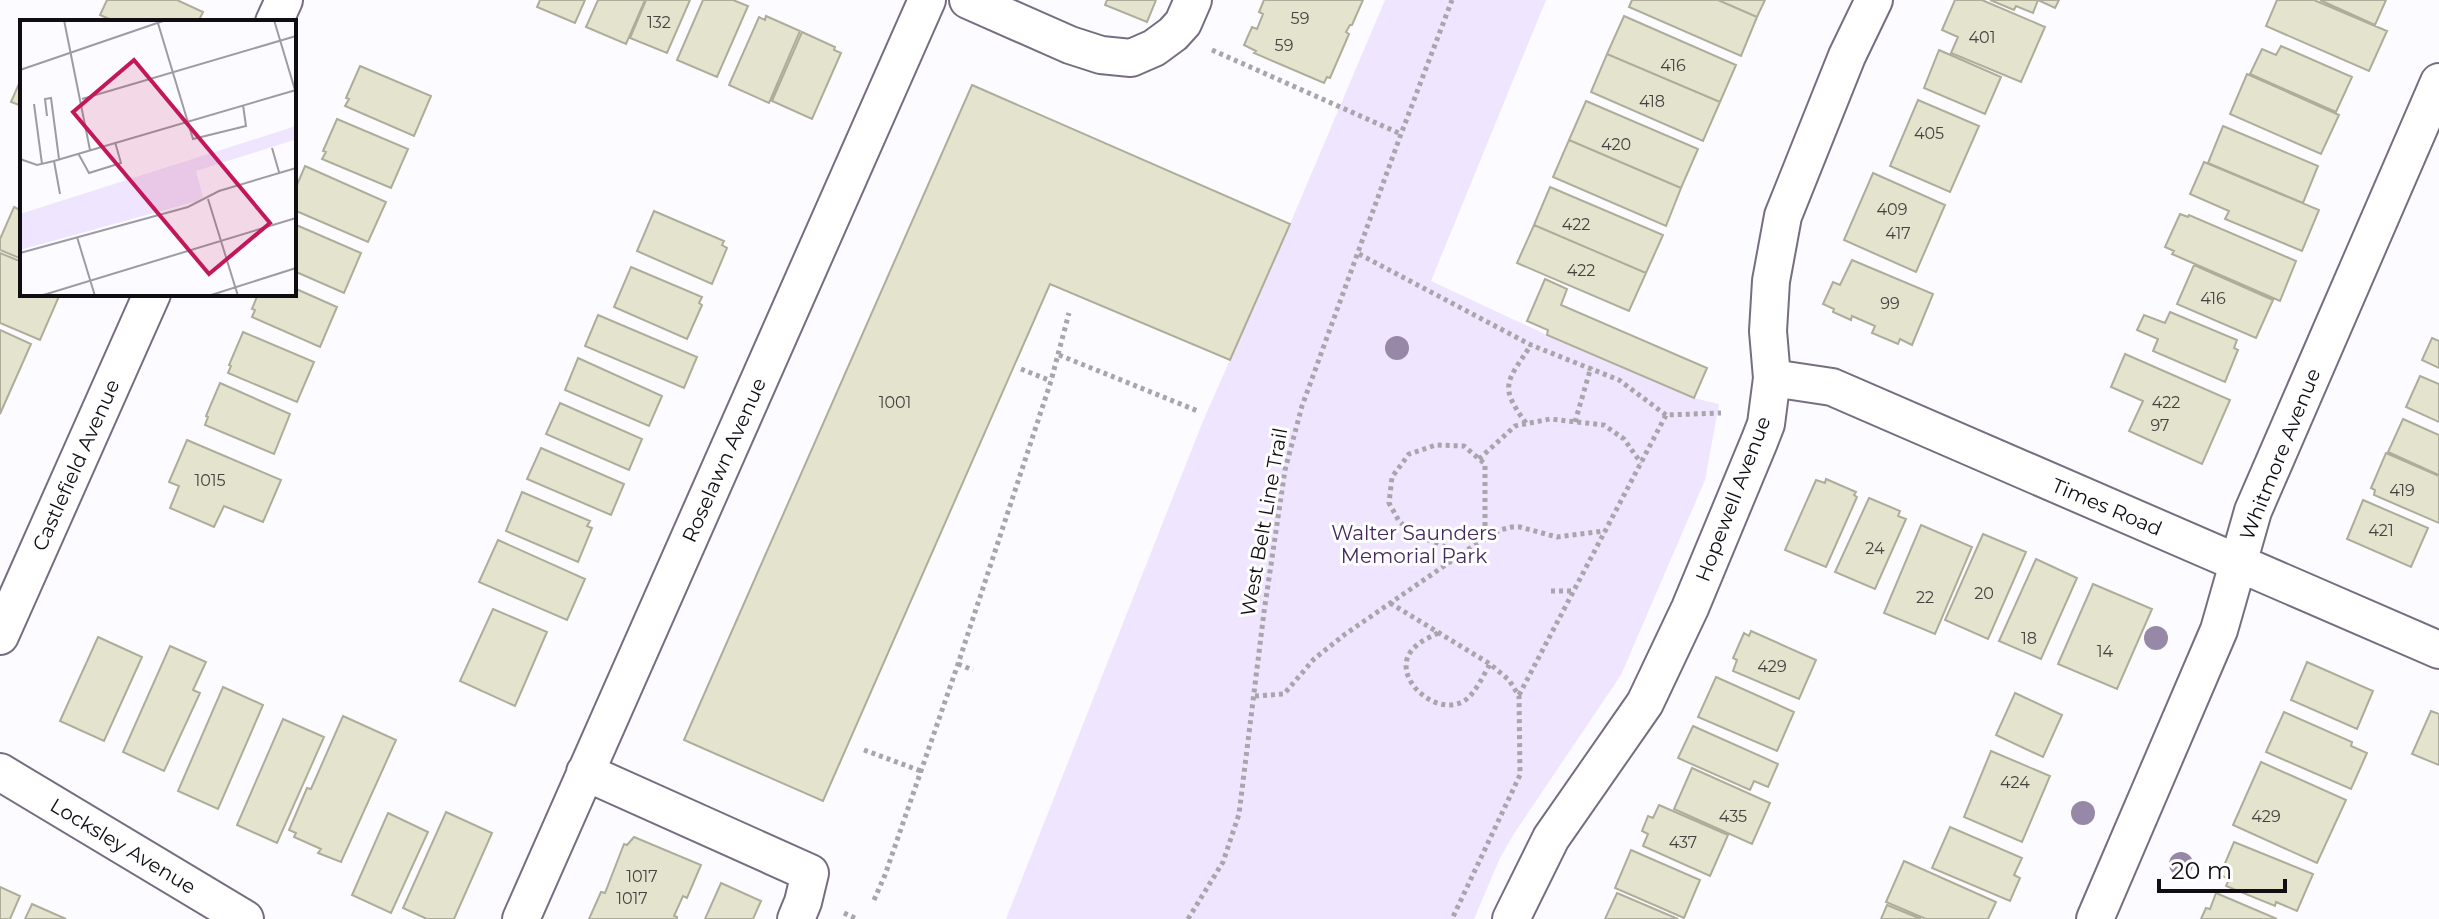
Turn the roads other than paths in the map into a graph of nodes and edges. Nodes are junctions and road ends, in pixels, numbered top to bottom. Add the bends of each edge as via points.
1 (284, 0) edge
2 (927, 0) edge
3 (968, 0) edge
4 (1193, 0) edge
5 (1874, 0) edge
6 (275, 20) edge
7 (2439, 82) edge
8 (151, 296) edge
9 (1772, 378) junction
10 (2238, 564) junction
11 (0, 636) edge
12 (2439, 650) edge
13 (0, 772) edge
14 (585, 772) junction
15 (245, 919) edge
16 (521, 919) edge
17 (796, 919) edge
18 (1511, 919) edge
19 (2095, 919) edge

1 - 6 street
2 - 14 street, Roselawn Avenue
3 - 4 street via 1070,45 1131,58 1173,34
5 - 9 street, Hopewell Avenue via 1783,216 1771,281
7 - 10 street, Whitmore Avenue via 2253,511
8 - 11 street, Castlefield Avenue
9 - 10 street, Times Road via 1832,387
9 - 18 street, Hopewell Avenue via 1759,442 1645,703 1551,838
10 - 12 street, Times Road
10 - 19 street, Whitmore Avenue via 2219,630
13 - 15 street, Locksley Avenue
14 - 16 street, Roselawn Avenue
14 - 17 street via 810,873

